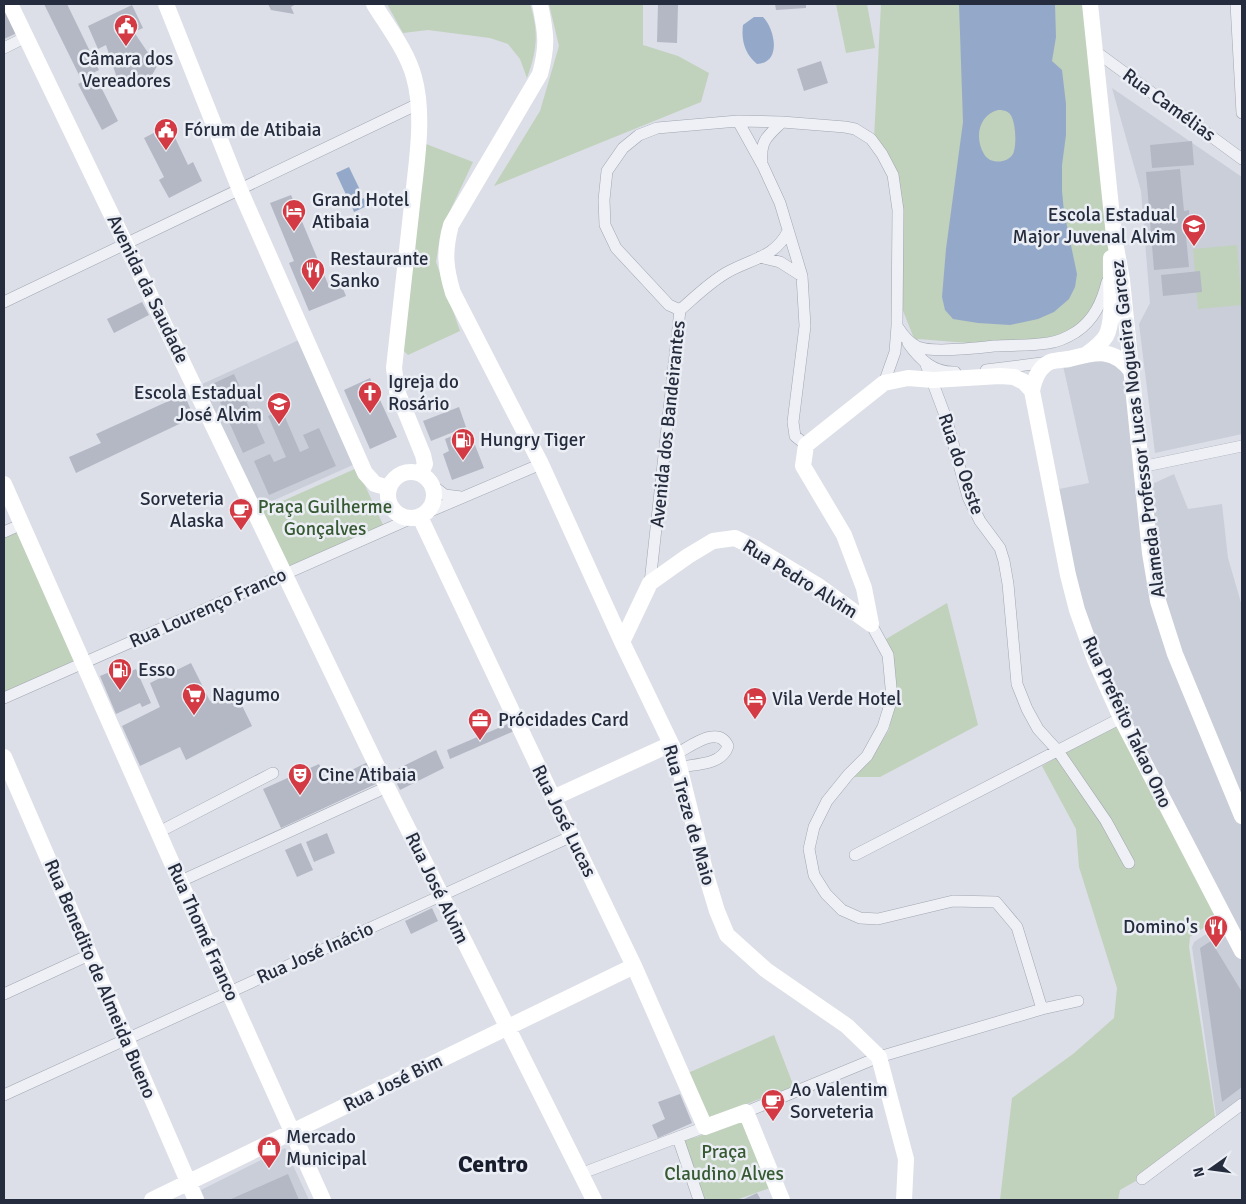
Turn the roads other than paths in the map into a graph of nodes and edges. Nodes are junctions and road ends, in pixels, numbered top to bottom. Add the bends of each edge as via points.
1 (10, 4) edge
2 (166, 4) edge
3 (374, 4) edge
4 (540, 4) edge
5 (1090, 4) edge
6 (1236, 4) edge
7 (26, 37) junction
8 (4, 48) edge
9 (1095, 51) junction
10 (418, 104) junction
11 (1242, 113) edge
12 (738, 121) junction
13 (782, 122) junction
14 (1242, 159) edge
15 (763, 166) junction
16 (240, 190) junction
17 (788, 231) junction
18 (1114, 236) junction
19 (126, 244) junction
20 (760, 257) junction
21 (1111, 266) junction
22 (802, 276) junction
23 (4, 302) edge
24 (680, 310) junction
25 (897, 326) junction
26 (905, 338) junction
27 (1087, 354) junction
28 (924, 362) junction
29 (1049, 362) junction
30 (1132, 372) junction
31 (932, 380) junction
32 (884, 383) junction
33 (1032, 390) junction
34 (806, 445) junction
35 (1242, 446) edge
36 (541, 464) junction
37 (1141, 467) junction
38 (427, 479) junction
39 (4, 484) edge
40 (389, 488) junction
41 (465, 496) junction
42 (419, 516) junction
43 (22, 524) junction
44 (4, 532) edge
45 (286, 574) junction
46 (650, 583) junction
47 (871, 624) junction
48 (622, 642) junction
49 (84, 663) junction
50 (4, 698) edge
51 (1121, 718) junction
52 (1058, 751) junction
53 (676, 755) junction
54 (4, 757) edge
55 (273, 773) dead end
56 (387, 787) junction
57 (553, 798) junction
58 (1242, 816) edge
59 (159, 832) junction
60 (572, 836) junction
61 (855, 855) dead end
62 (1129, 863) dead end
63 (181, 881) junction
64 (441, 896) junction
65 (1242, 951) edge
66 (89, 956) junction
67 (634, 966) junction
68 (229, 992) junction
69 (4, 994) edge
70 (1078, 1001) dead end
71 (1042, 1008) junction
72 (506, 1028) junction
73 (126, 1039) junction
74 (879, 1057) junction
75 (4, 1095) edge
76 (1242, 1104) edge
77 (746, 1112) junction
78 (705, 1128) junction
79 (293, 1132) junction
80 (678, 1138) junction
81 (580, 1174) junction
82 (1142, 1179) dead end
83 (188, 1182) junction
84 (152, 1200) edge
85 (196, 1200) edge
86 (323, 1200) edge
87 (594, 1200) edge
88 (699, 1200) edge
89 (782, 1200) edge
90 (904, 1200) edge

1 - 7 main road, Avenida da Saudade
2 - 16 main road
3 - 10 main road via 414,77
4 - 36 main road, Rua Treze de Maio via 546,31 546,54 540,74 451,225 445,263 453,293
5 - 9 main road, Alameda Professor Lucas Nogueira Garcez
6 - 11 street
7 - 8 street
7 - 19 main road, Avenida da Saudade
9 - 14 street, Rua Camélias
9 - 18 main road, Alameda Professor Lucas Nogueira Garcez
10 - 16 street
10 - 38 main road via 416,171 394,368 397,390 423,454
12 - 13 street, Avenida dos Bandeirantes
12 - 15 street
12 - 24 street, Avenida dos Bandeirantes via 657,128 639,135 623,148 607,171 605,225 616,248 669,305
13 - 15 street via 763,142
13 - 25 street, Avenida dos Bandeirantes via 855,129 871,139 882,154 893,175 898,210
15 - 17 street via 780,203
16 - 19 street
16 - 40 main road via 365,473 375,484
17 - 20 street via 776,249
17 - 22 street
18 - 21 main road, Alameda Professor Lucas Nogueira Garcez
18 - 30 main road, Alameda Professor Lucas Nogueira Garcez
19 - 23 street
19 - 45 main road, Avenida da Saudade
20 - 22 street via 780,262
20 - 24 street via 726,273
21 - 26 street via 1103,297 1087,324 1057,341 931,349 918,347
21 - 27 main road, Alameda Professor Lucas Nogueira Garcez via 1108,334
22 - 34 street via 805,326 793,422 795,436
24 - 46 street, Avenida dos Bandeirantes
25 - 26 street
25 - 32 street, Avenida dos Bandeirantes via 896,352
26 - 28 street
27 - 29 main road
27 - 30 main road via 1113,355 1124,361
28 - 29 street via 936,370 948,372
28 - 31 street, Rua do Oeste
29 - 33 main road via 1034,379
30 - 37 main road, Alameda Professor Lucas Nogueira Garcez
31 - 32 main road via 908,378
31 - 33 main road via 1014,377
31 - 52 street, Rua do Oeste via 968,497 980,521 1000,548 1004,561 1017,684 1038,729
32 - 34 main road
33 - 51 main road, Rua Prefeito Takao Ono via 1077,610
34 - 47 main road via 803,466 844,535 864,588
35 - 37 street
36 - 41 street, Rua Lourenço Franco
36 - 48 main road, Rua Treze de Maio
37 - 58 main road, Alameda Professor Lucas Nogueira Garcez via 1158,601 1175,654
38 - 40 main road via 413,471 405,472 398,475
38 - 41 street via 446,495
38 - 42 main road via 434,492 434,500
39 - 43 main road, Rua Thomé Franco
40 - 42 main road via 393,509 405,518
41 - 42 street, Rua Lourenço Franco
42 - 45 street, Rua Lourenço Franco
42 - 57 main road, Rua José Lucas
43 - 44 street
43 - 49 main road, Rua Thomé Franco
45 - 49 street, Rua Lourenço Franco
45 - 56 main road, Rua José Alvim
46 - 47 main road, Rua Pedro Alvim via 713,541 735,538 817,585
46 - 48 main road, Avenida dos Bandeirantes
47 - 71 street via 888,655 892,698 883,727 867,756 828,801 814,827 809,849 814,875 842,910 860,918 878,919 953,901 996,902 1017,927
48 - 53 main road, Rua Treze de Maio
49 - 50 street, Rua Lourenço Franco
49 - 59 main road, Rua Thomé Franco
51 - 52 street
51 - 65 main road, Rua Prefeito Takao Ono
52 - 61 street
52 - 62 street, Rua do Oeste via 1106,821
53 - 57 main road
53 - 74 main road, Rua Treze de Maio via 706,878 727,935 766,970 847,1026
54 - 66 main road, Rua Benedito de Almeida Bueno
55 - 59 street
56 - 63 street
56 - 64 main road, Rua José Alvim
57 - 60 main road, Rua José Lucas
59 - 63 main road, Rua Thomé Franco
60 - 64 street, Rua José Inácio
60 - 67 main road, Rua José Lucas
63 - 68 main road, Rua Thomé Franco
64 - 68 street, Rua José Inácio
64 - 72 main road, Rua José Alvim
66 - 69 street
66 - 73 main road, Rua Benedito de Almeida Bueno
67 - 72 main road, Rua José Bim
67 - 78 main road, Rua José Lucas
68 - 73 street, Rua José Inácio
68 - 79 main road, Rua Thomé Franco
70 - 71 street
71 - 74 street
72 - 79 main road, Rua José Bim
72 - 81 main road, Rua José Alvim
73 - 75 street, Rua José Inácio
73 - 83 main road, Rua Benedito de Almeida Bueno
74 - 77 street
74 - 90 main road via 906,1159
76 - 82 street
77 - 78 main road
77 - 89 main road
78 - 80 street
79 - 83 main road, Rua José Bim
79 - 86 main road, Rua Thomé Franco
80 - 81 street
80 - 88 street
81 - 87 main road, Rua José Alvim
83 - 84 main road, Rua José Bim
83 - 85 main road, Rua Benedito de Almeida Bueno

